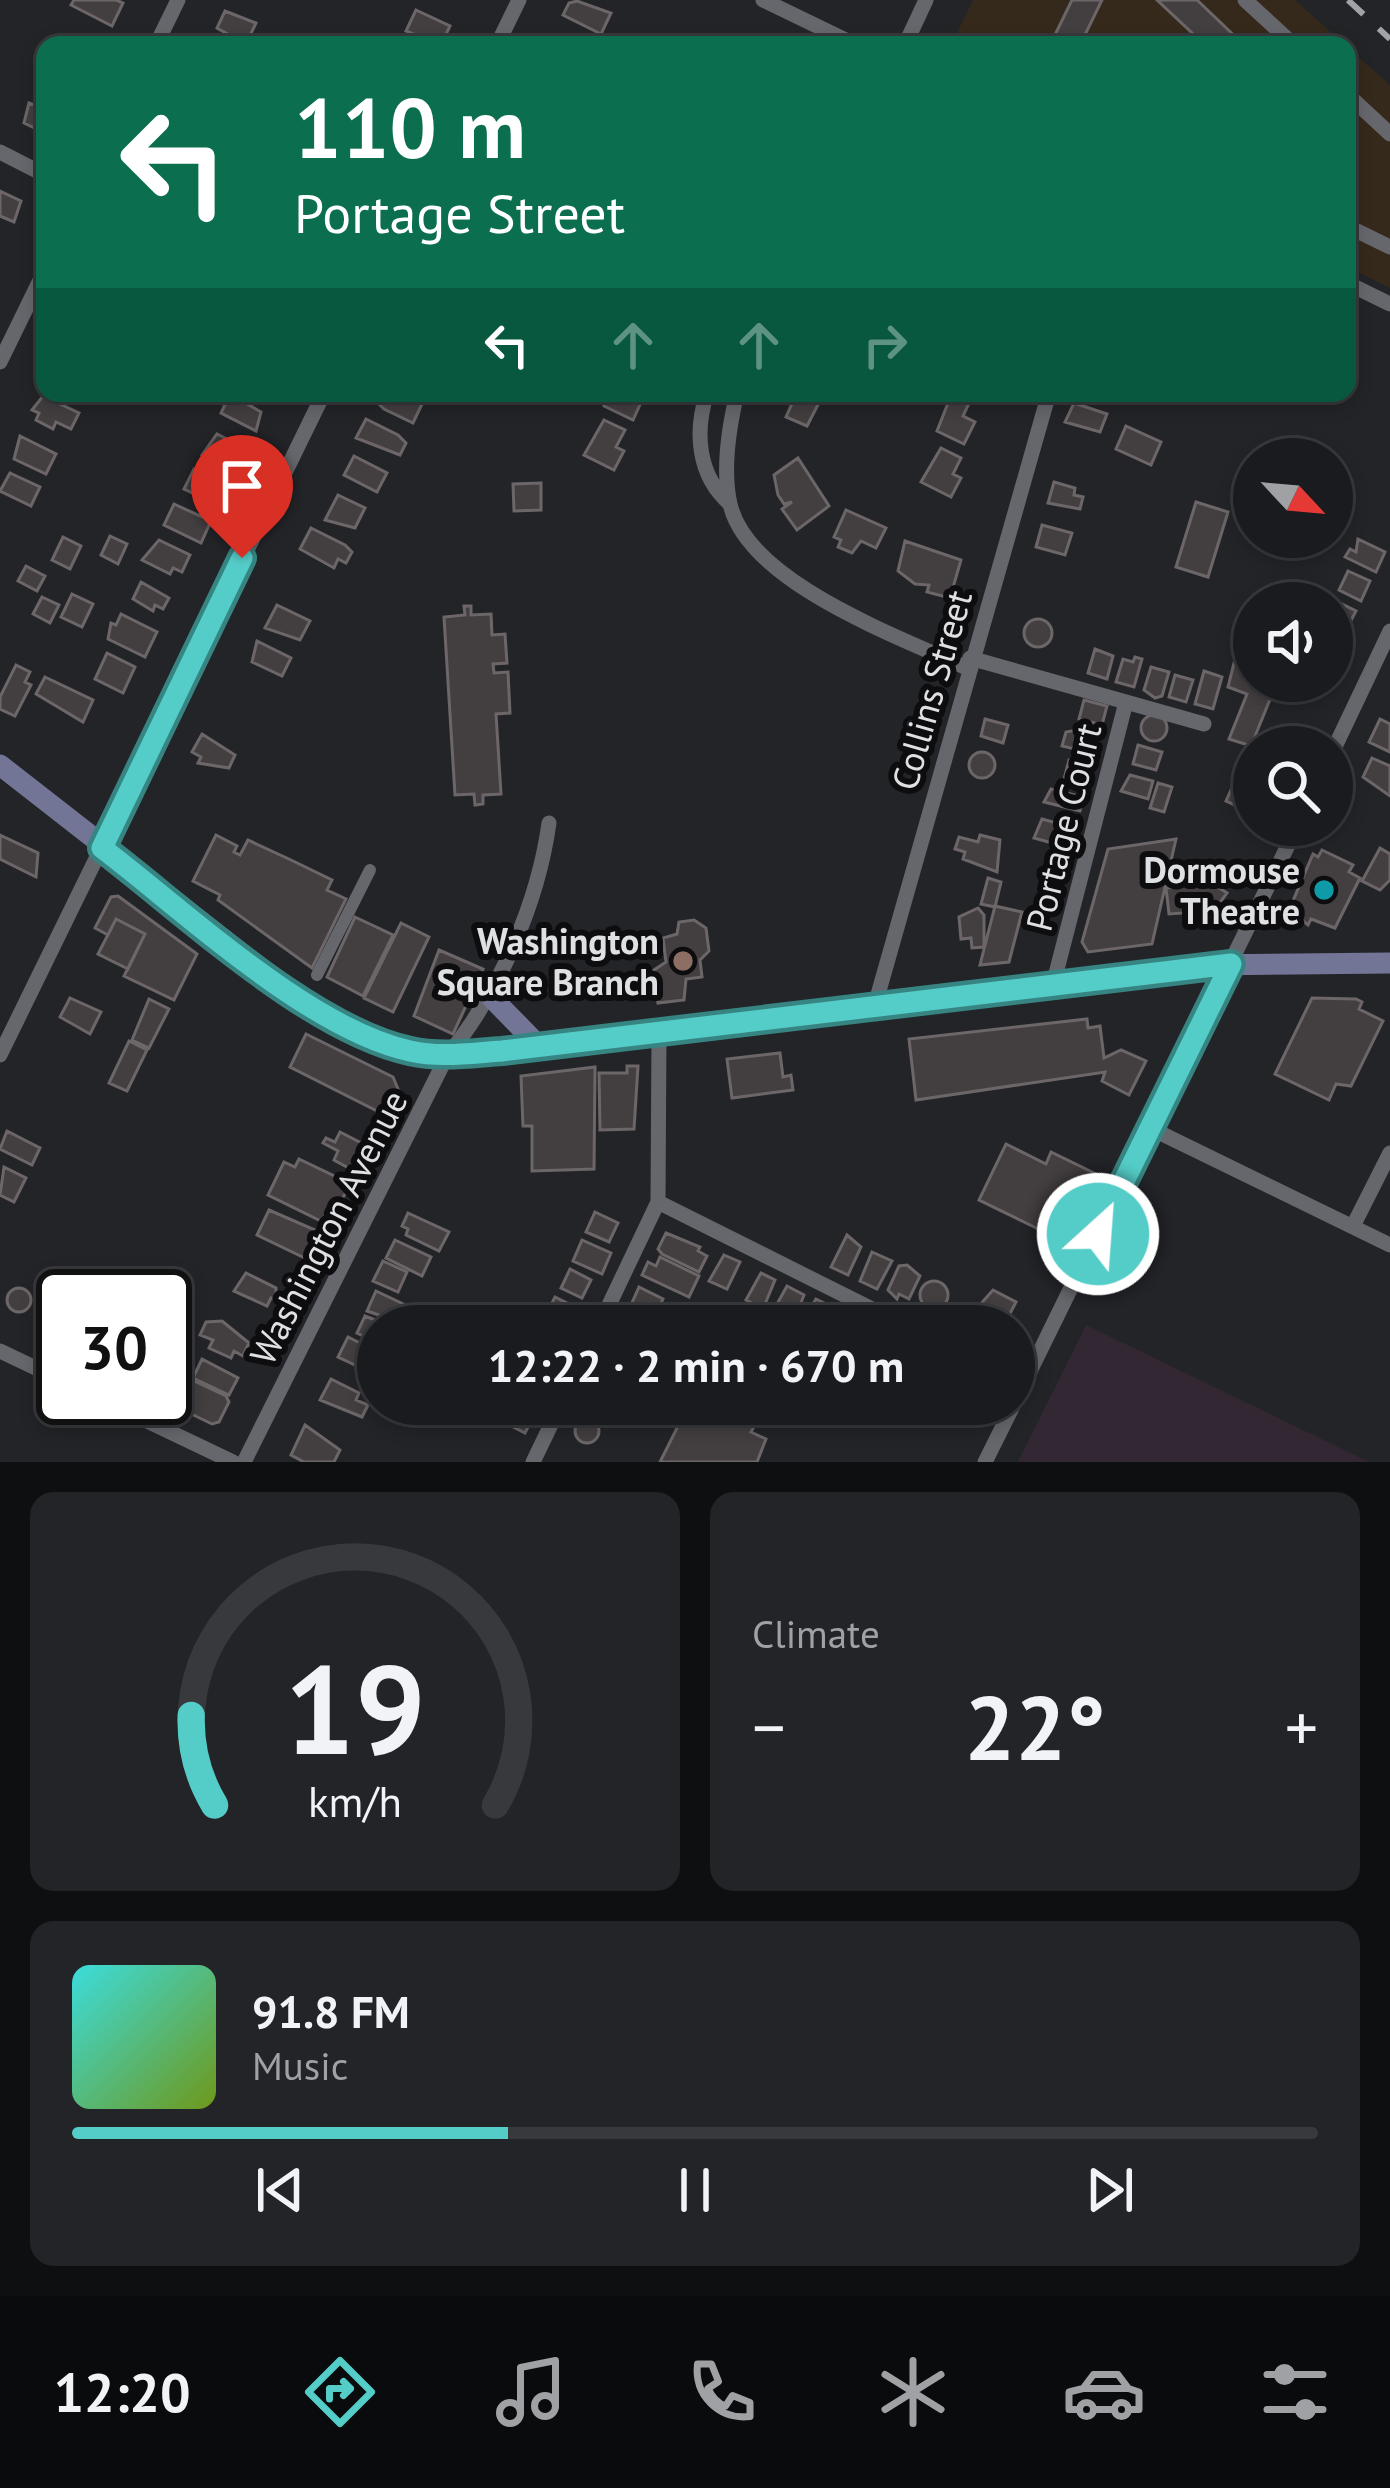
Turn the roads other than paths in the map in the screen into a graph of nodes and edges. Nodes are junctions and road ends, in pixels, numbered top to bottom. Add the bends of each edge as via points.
1 (178, 0) edge
2 (519, 0) edge
3 (763, 0) edge
4 (1245, 0) edge
5 (921, 2) edge
6 (160, 36) edge
7 (501, 36) edge
8 (837, 36) edge
9 (908, 36) edge
10 (1284, 36) edge
11 (1356, 102) edge
12 (1390, 134) edge
13 (0, 152) edge
14 (36, 170) edge
15 (1356, 230) edge
16 (1390, 247) edge
17 (36, 288) edge
18 (1356, 288) edge
19 (1390, 304) edge
20 (0, 362) edge
21 (320, 402) edge
22 (705, 402) edge
23 (736, 402) edge
24 (1046, 402) edge
25 (730, 504) junction
26 (1390, 632) edge
27 (969, 663) junction
28 (1126, 702) junction
29 (1204, 724) dead end
30 (1345, 726) edge
31 (0, 765) edge
32 (549, 823) dead end
33 (1288, 846) edge
34 (102, 848) junction
35 (370, 870) dead end
36 (1390, 963) edge
37 (1231, 964) junction
38 (317, 975) dead end
39 (1053, 985) junction
40 (487, 993) junction
41 (875, 1005) junction
42 (659, 1032) junction
43 (539, 1046) junction
44 (0, 1055) edge
45 (447, 1056) junction
46 (1150, 1129) junction
47 (1390, 1153) edge
48 (658, 1202) junction
49 (1353, 1226) junction
50 (1390, 1245) edge
51 (608, 1305) edge
52 (864, 1305) edge
53 (0, 1351) edge
54 (1035, 1351) edge
55 (36, 1368) edge
56 (156, 1425) edge
57 (551, 1425) edge
58 (1004, 1425) edge
59 (233, 1462) edge
60 (244, 1462) edge
61 (533, 1462) edge
62 (985, 1462) edge

1 - 6 street
2 - 7 street
3 - 8 street
4 - 10 street
5 - 9 street
11 - 12 street
13 - 14 street
15 - 16 street
17 - 20 street
18 - 19 street
21 - 34 street
22 - 25 street, Portage Court via 702,458
23 - 25 street
24 - 27 street, Collins Street
25 - 27 street, Portage Court via 742,533 781,573
26 - 30 street
27 - 28 street, Portage Court
27 - 41 street, Collins Street
28 - 29 street
28 - 39 street, Portage Court
31 - 34 main road
32 - 40 street, Washington Avenue via 539,884
33 - 37 street
34 - 44 street
34 - 45 main road via 304,1002 394,1047
35 - 38 street
36 - 37 main road
37 - 39 main road
37 - 46 street
39 - 41 main road
40 - 43 main road
40 - 45 street, Washington Avenue
41 - 42 main road
42 - 43 main road
42 - 48 street
43 - 45 main road
45 - 60 street, Washington Avenue
46 - 49 street
46 - 54 street
47 - 49 street
48 - 51 street
48 - 52 street
49 - 50 street
53 - 55 street
56 - 59 street
57 - 61 street
58 - 62 street

